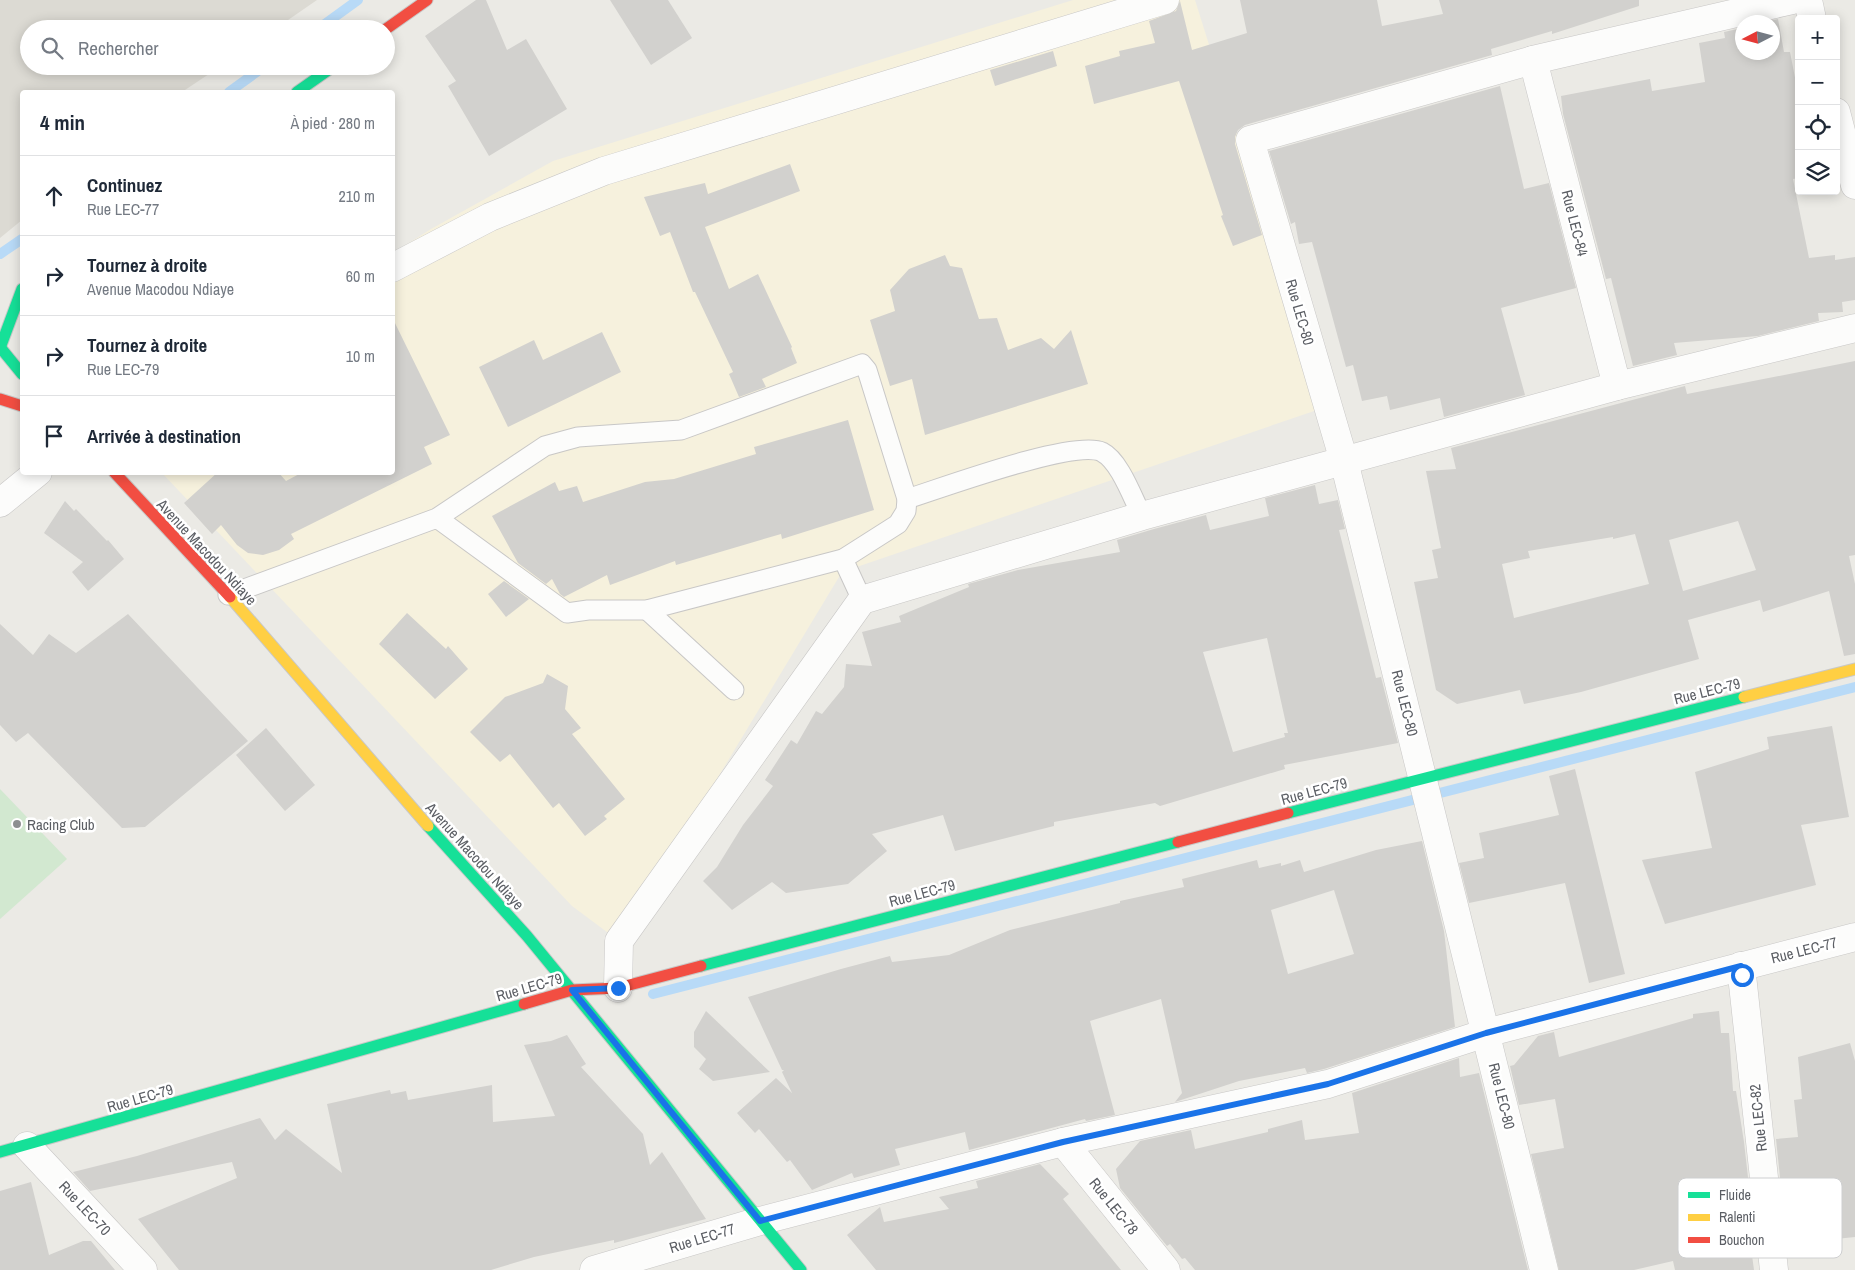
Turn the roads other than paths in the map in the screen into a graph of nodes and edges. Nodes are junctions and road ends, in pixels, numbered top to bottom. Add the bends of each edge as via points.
1 (427, 0) edge
2 (1165, 0) edge
3 (1792, 0) edge
4 (1808, 0) edge
5 (1811, 15) edge
6 (395, 23) edge
7 (1534, 60) junction
8 (321, 75) edge
9 (300, 90) edge
10 (1840, 127) edge
11 (1855, 184) edge
12 (395, 266) edge
13 (20, 285) edge
14 (20, 294) edge
15 (6, 298) dead end
16 (1855, 328) edge
17 (0, 347) edge
18 (20, 372) edge
19 (1618, 386) junction
20 (0, 399) edge
21 (20, 405) edge
22 (1344, 461) junction
23 (34, 475) edge
24 (117, 475) edge
25 (907, 499) junction
26 (0, 503) edge
27 (1142, 516) junction
28 (437, 518) junction
29 (843, 559) junction
30 (228, 595) junction
31 (862, 600) junction
32 (647, 610) junction
33 (1855, 669) edge
34 (734, 690) dead end
35 (1424, 778) junction
36 (1855, 937) edge
37 (1741, 966) junction
38 (618, 988) junction
39 (572, 990) junction
40 (1486, 1033) junction
41 (1063, 1142) junction
42 (27, 1146) junction
43 (0, 1152) edge
44 (1764, 1178) edge
45 (760, 1221) junction
46 (143, 1270) edge
47 (594, 1270) edge
48 (801, 1270) edge
49 (1166, 1270) edge
50 (1544, 1270) edge

1 - 6 street
2 - 12 street via 604,171 490,218
3 - 7 street
4 - 5 street
7 - 19 street, Rue LEC-84
7 - 22 street, Rue LEC-80 via 1250,140
8 - 9 street
10 - 11 street
13 - 15 street
14 - 17 street
16 - 19 street
17 - 18 street
19 - 22 street
20 - 21 street
22 - 27 street
22 - 35 street, Rue LEC-80
23 - 26 street
24 - 30 street, Avenue Macodou Ndiaye
25 - 27 lane via 1030,459 1092,449 1104,453 1115,463
25 - 28 lane via 868,370 862,364 681,430 578,437 545,446
25 - 29 lane via 906,511 898,524
27 - 31 street
28 - 30 lane
28 - 32 lane via 567,613
29 - 31 lane
29 - 32 lane
30 - 39 street, Avenue Macodou Ndiaye
31 - 38 street via 619,941
32 - 34 lane
33 - 35 street, Rue LEC-79
35 - 38 street, Rue LEC-79
35 - 40 street, Rue LEC-80
36 - 37 street, Rue LEC-77
37 - 40 street, Rue LEC-77
37 - 44 street, Rue LEC-82
38 - 39 street, Rue LEC-79
39 - 42 street, Rue LEC-79
39 - 45 street, Avenue Macodou Ndiaye
40 - 41 street, Rue LEC-77 via 1328,1084
40 - 50 street, Rue LEC-80
41 - 45 street, Rue LEC-77
41 - 49 street, Rue LEC-78
42 - 43 street, Rue LEC-79
42 - 46 street, Rue LEC-70
45 - 47 street, Rue LEC-77
45 - 48 street, Avenue Macodou Ndiaye

